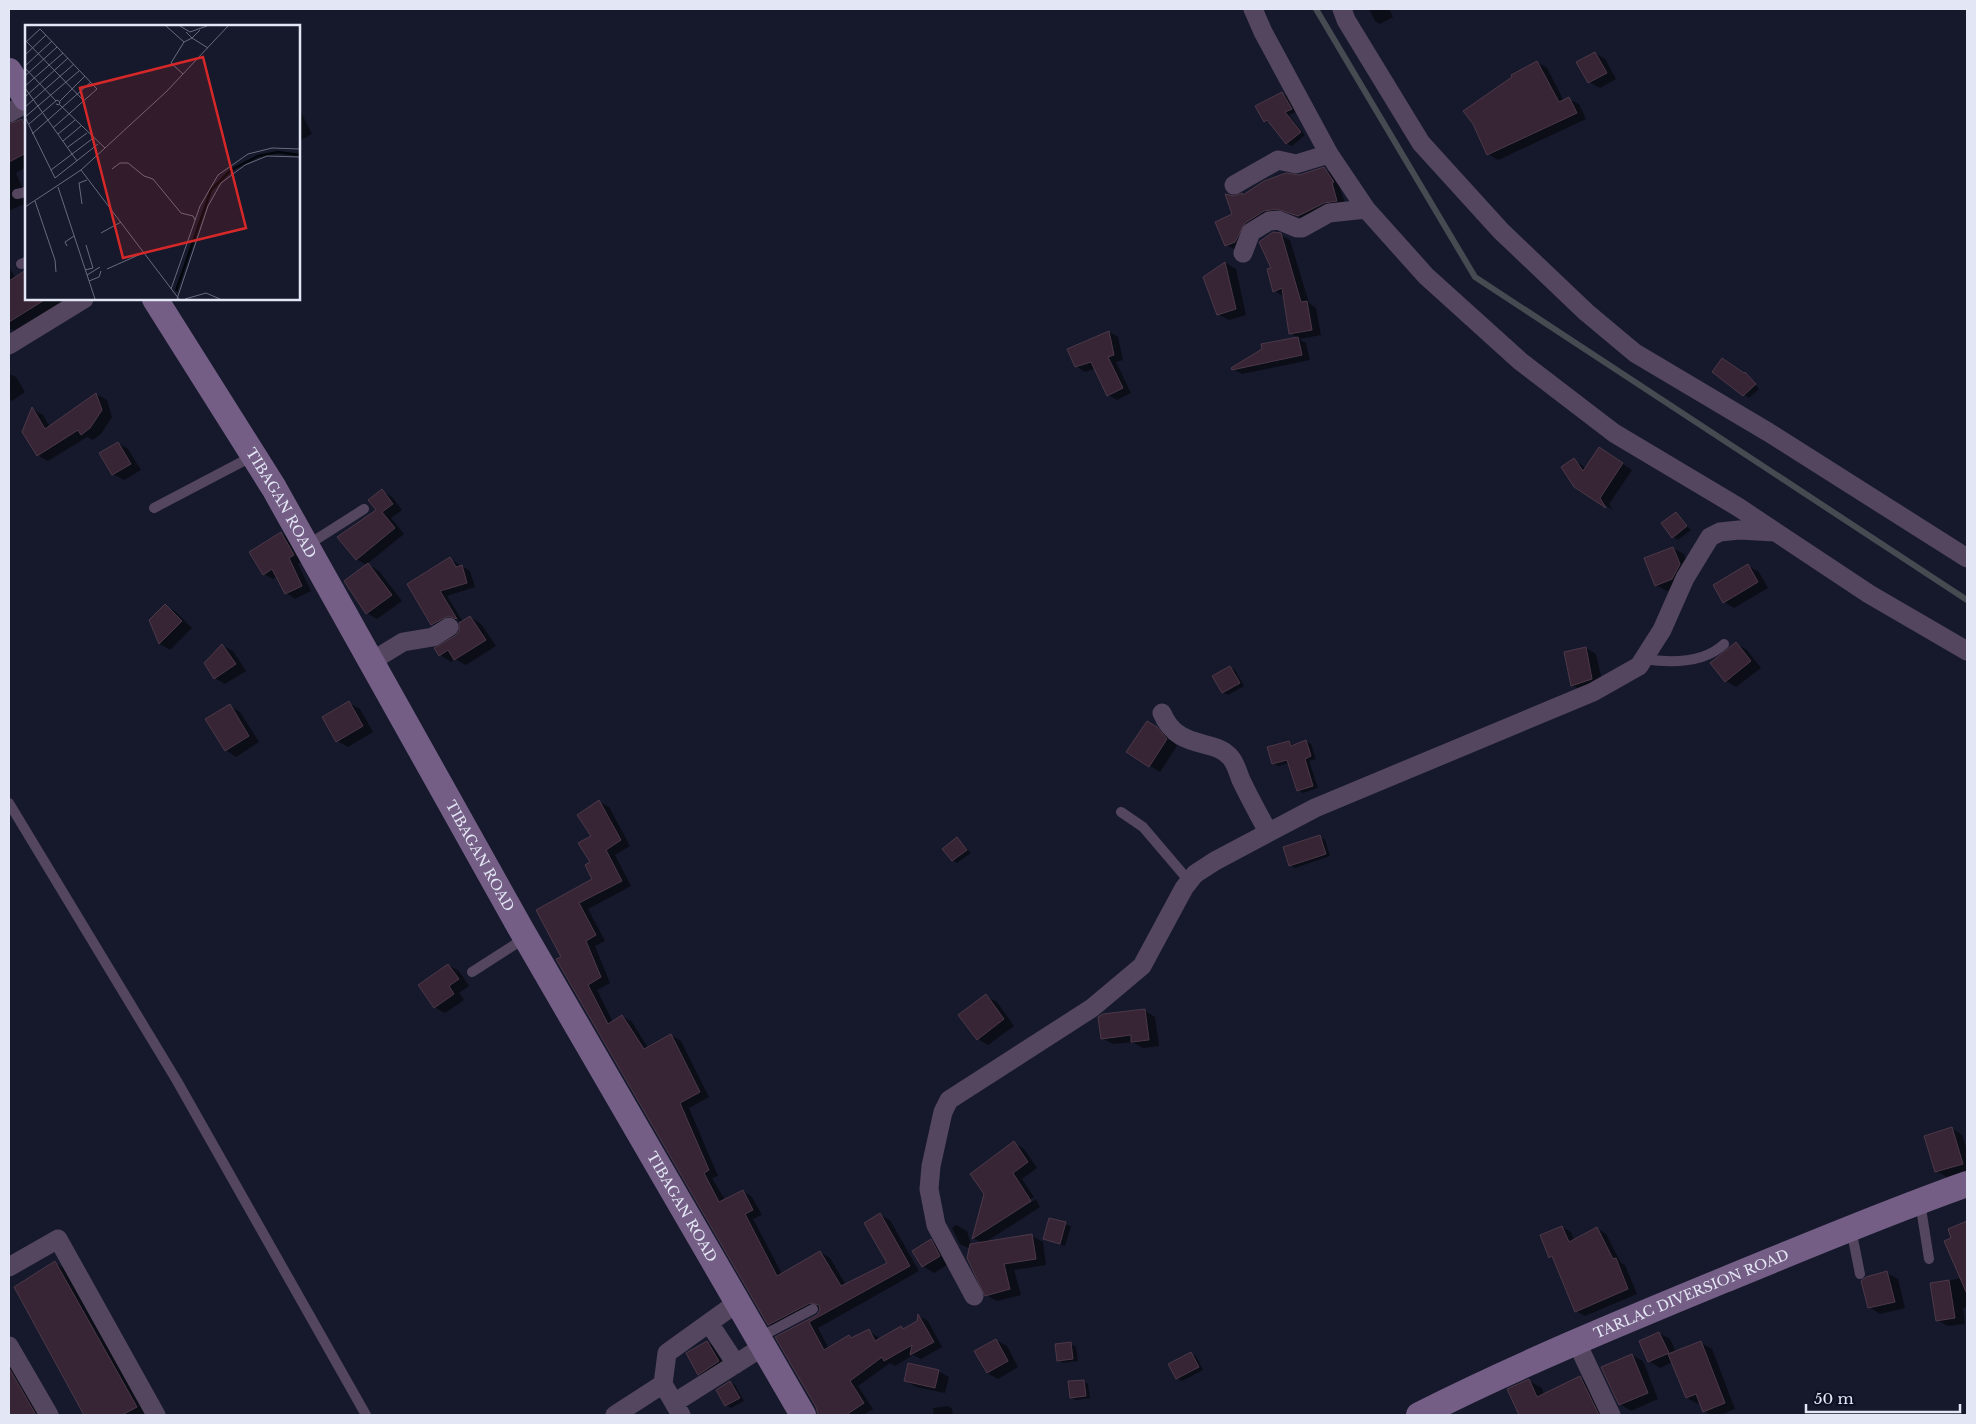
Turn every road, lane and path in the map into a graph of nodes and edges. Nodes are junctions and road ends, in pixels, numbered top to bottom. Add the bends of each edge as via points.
1 (1254, 9) edge
2 (1342, 9) edge
3 (9, 71) edge
4 (25, 96) edge
5 (25, 104) edge
6 (9, 113) edge
7 (1329, 154) junction
8 (1234, 185) dead end
9 (1366, 209) junction
10 (1243, 253) dead end
11 (82, 300) edge
12 (156, 300) edge
13 (9, 345) edge
14 (254, 456) junction
15 (154, 508) dead end
16 (364, 509) dead end
17 (1775, 532) junction
18 (305, 546) junction
19 (1967, 558) edge
20 (449, 627) dead end
21 (1724, 644) dead end
22 (1967, 651) edge
23 (1644, 659) junction
24 (372, 661) junction
25 (1162, 713) dead end
26 (9, 803) edge
27 (1121, 812) dead end
28 (1268, 832) junction
29 (1189, 881) junction
30 (526, 937) junction
31 (472, 972) dead end
32 (1967, 1184) edge
33 (1920, 1201) junction
34 (1851, 1228) junction
35 (1929, 1258) dead end
36 (9, 1268) edge
37 (1860, 1274) dead end
38 (974, 1296) dead end
39 (738, 1302) junction
40 (813, 1309) dead end
41 (709, 1323) junction
42 (762, 1342) junction
43 (1577, 1343) junction
44 (9, 1346) edge
45 (736, 1364) junction
46 (663, 1384) junction
47 (677, 1409) edge
48 (49, 1415) edge
49 (155, 1415) edge
50 (366, 1415) edge
51 (614, 1415) edge
52 (804, 1415) edge
53 (1419, 1415) edge
54 (1610, 1415) edge

1 - 7 street via 1263,32
2 - 19 street via 1421,144 1501,230 1586,312 1635,353 1768,432
3 - 4 main road
5 - 6 street
7 - 8 street via 1296,164 1278,160
7 - 9 street
9 - 10 street via 1330,213 1302,228 1278,220 1268,221 1251,232
9 - 17 street via 1426,276 1520,361 1614,433
11 - 13 street
12 - 14 main road, TIBAGAN ROAD
14 - 15 lane
14 - 18 main road, TIBAGAN ROAD
16 - 18 lane
17 - 22 street via 1869,594
17 - 23 street via 1739,530 1720,532 1710,537
18 - 24 main road, TIBAGAN ROAD
20 - 24 street via 433,637 403,642
21 - 23 lane via 1716,652 1695,659
23 - 28 street via 1639,666 1593,692 1315,808
24 - 30 main road, TIBAGAN ROAD
25 - 28 street via 1166,723 1180,736 1231,758
26 - 50 lane via 177,1081
27 - 29 lane via 1143,827
28 - 29 street via 1215,861
29 - 38 street via 1142,966 1092,1008 960,1092 945,1105 929,1190 936,1225
30 - 31 lane
30 - 39 main road, TIBAGAN ROAD
32 - 33 main road, TARLAC DIVERSION ROAD
33 - 34 main road, TARLAC DIVERSION ROAD
33 - 35 lane
34 - 37 lane
34 - 43 main road, TARLAC DIVERSION ROAD
36 - 49 street via 58,1239
39 - 41 street
39 - 42 main road, TIBAGAN ROAD
40 - 42 lane
41 - 45 street
41 - 46 street via 667,1353
42 - 45 street
42 - 52 main road, TIBAGAN ROAD
43 - 53 main road, TARLAC DIVERSION ROAD
43 - 54 street
44 - 48 street
45 - 47 street
46 - 47 street
46 - 51 street

